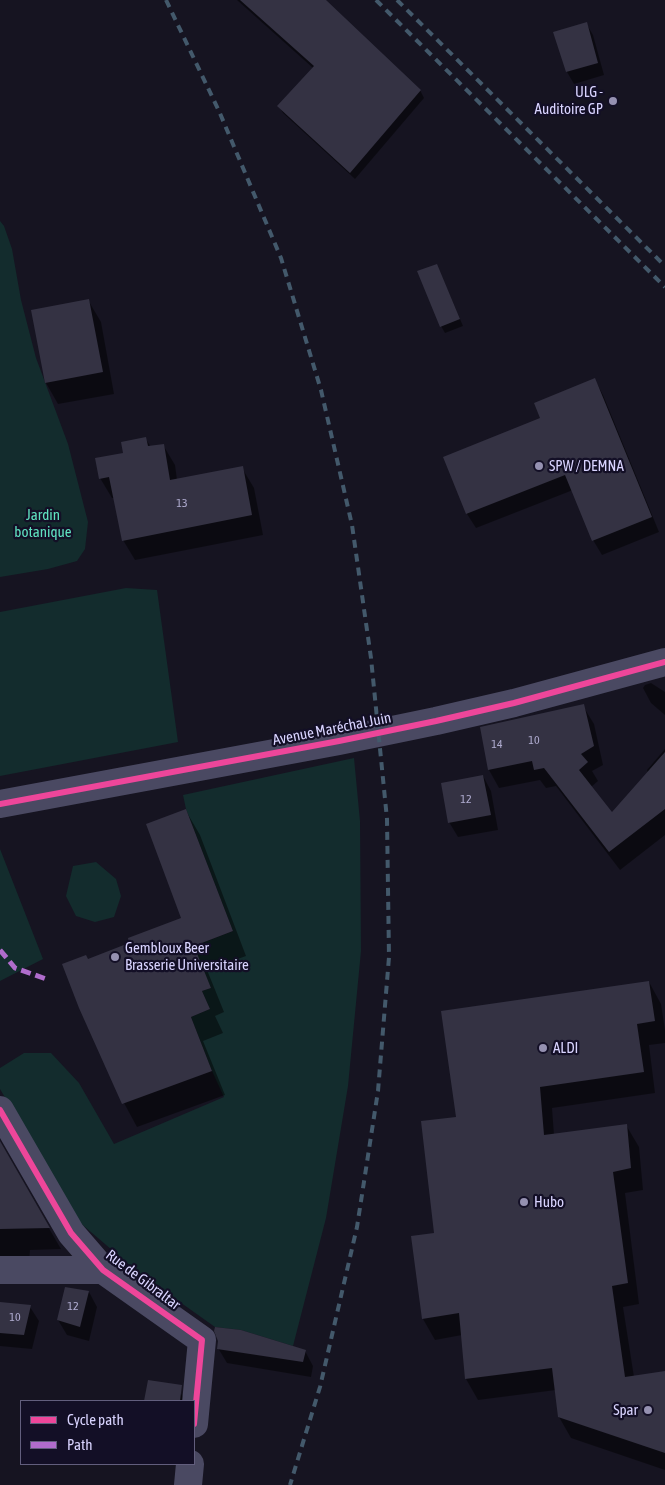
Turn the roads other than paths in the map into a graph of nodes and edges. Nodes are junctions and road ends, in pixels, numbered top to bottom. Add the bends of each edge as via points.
1 (663, 666) edge
2 (0, 804) edge
3 (0, 1110) edge
4 (0, 1270) edge
5 (103, 1270) junction
6 (195, 1414) edge
7 (190, 1465) edge
8 (188, 1485) edge

1 - 2 street, Avenue Maréchal Juin via 436,721
3 - 5 street, Rue de Gibraltar via 71,1233
4 - 5 street, Rue de Gibraltar
5 - 6 street, Rue de Gibraltar via 202,1340
7 - 8 street

